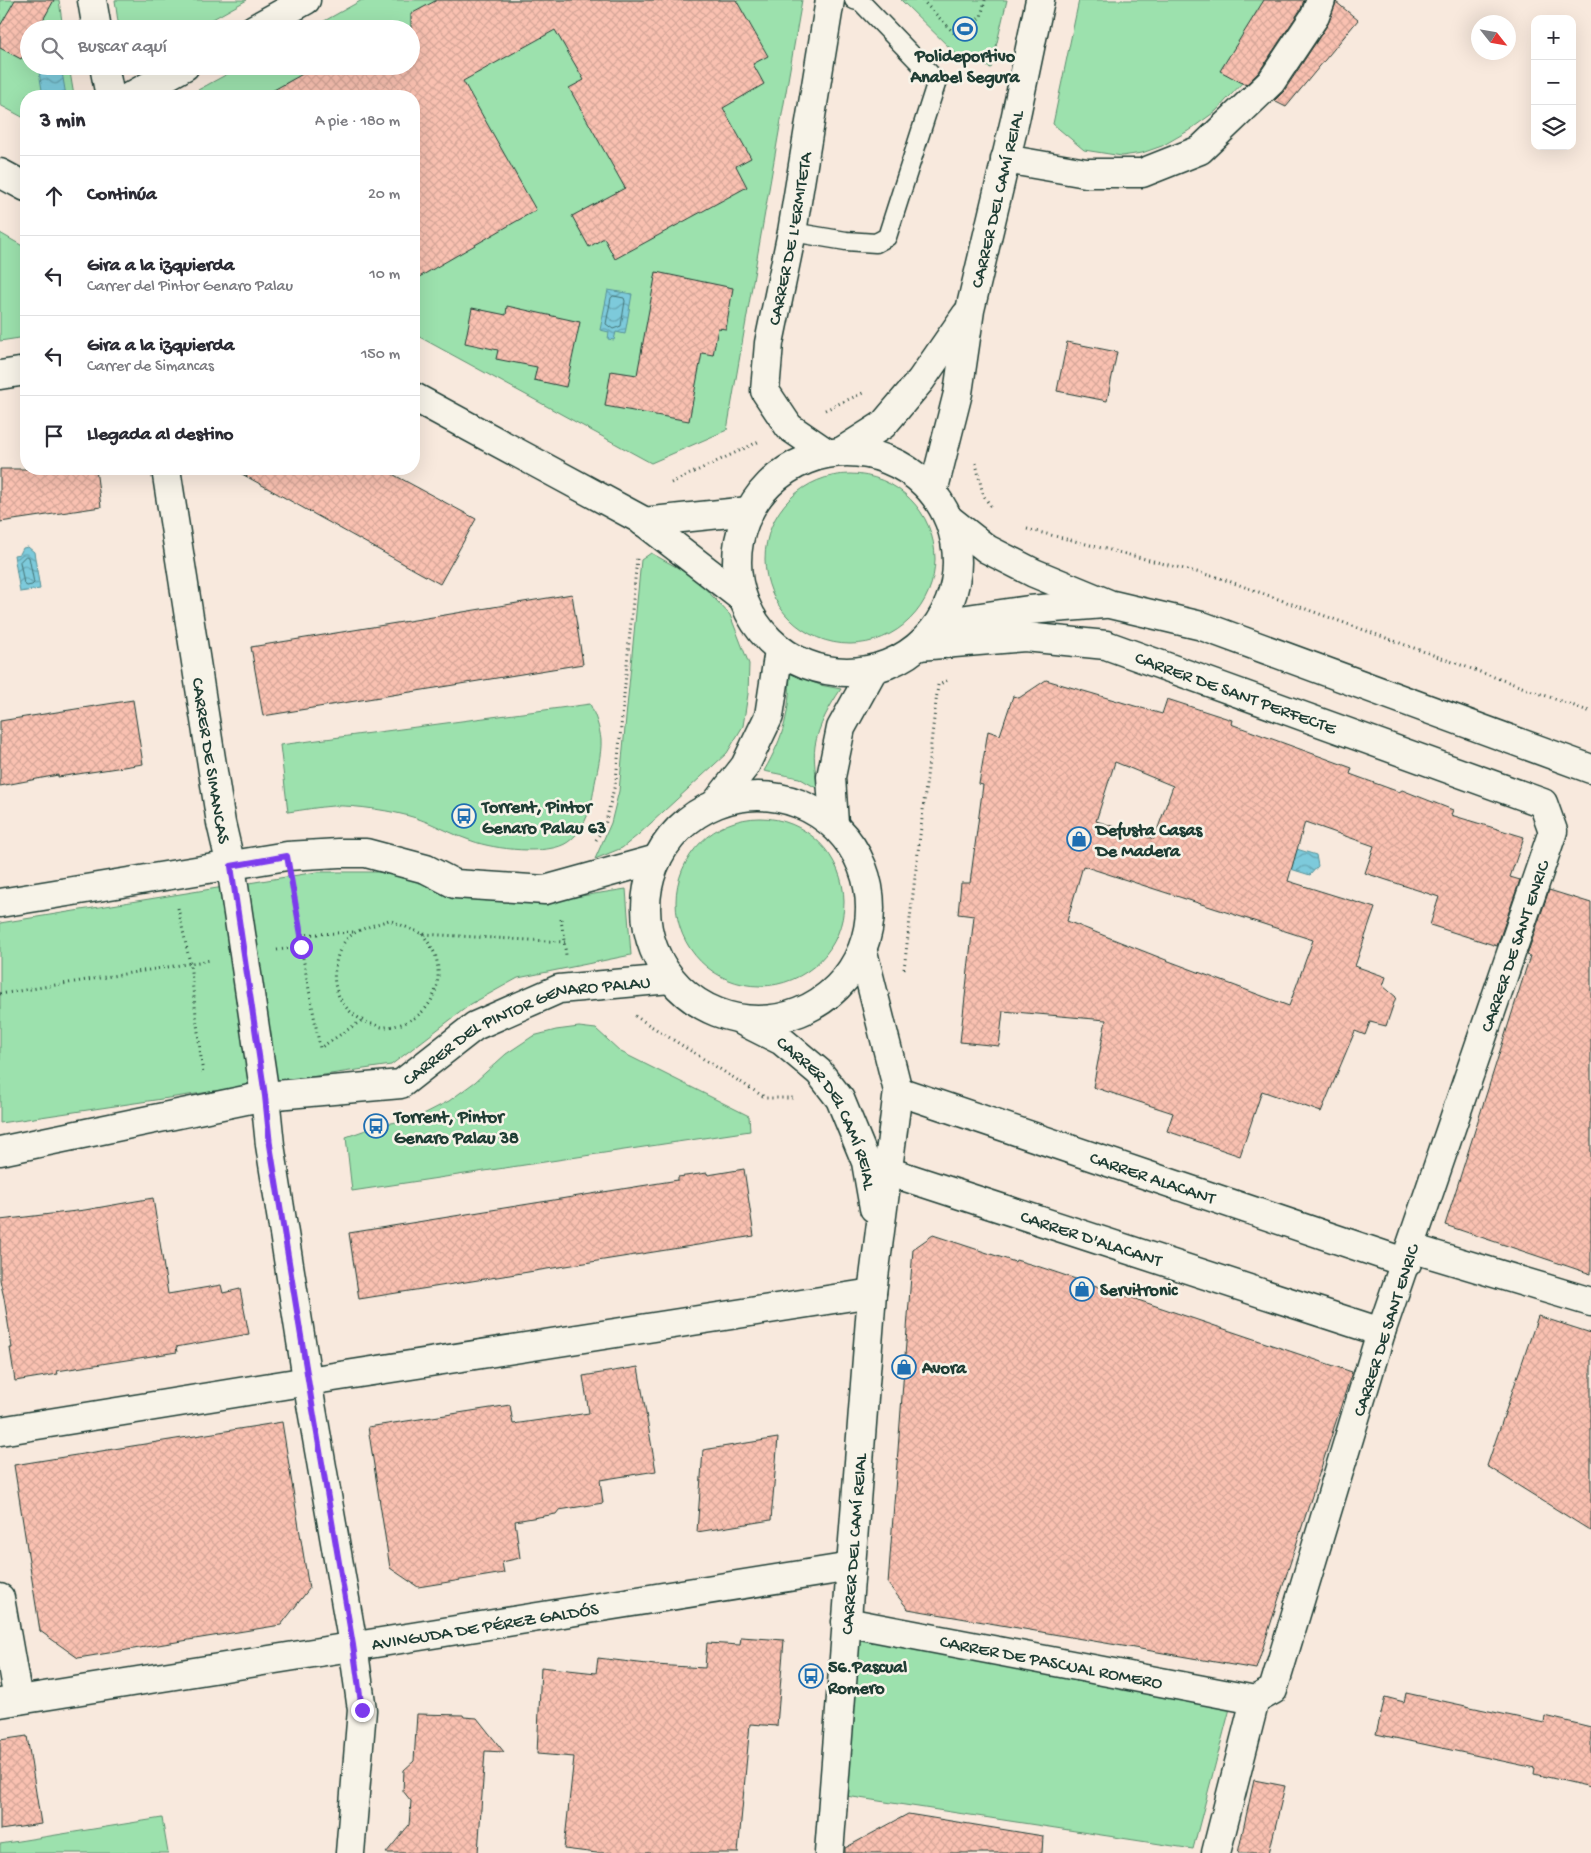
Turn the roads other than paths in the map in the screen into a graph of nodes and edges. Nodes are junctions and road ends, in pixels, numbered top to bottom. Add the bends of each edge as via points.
1 (92, 0) edge
2 (306, 0) edge
3 (830, 0) edge
4 (854, 0) edge
5 (1040, 0) edge
6 (1321, 0) edge
7 (95, 20) edge
8 (270, 20) edge
9 (106, 75) edge
10 (169, 75) edge
11 (109, 90) edge
12 (142, 90) edge
13 (1005, 159) junction
14 (0, 173) edge
15 (20, 184) edge
16 (792, 232) junction
17 (970, 310) junction
18 (20, 372) edge
19 (0, 375) edge
20 (420, 400) edge
21 (834, 452) junction
22 (167, 475) edge
23 (933, 492) junction
24 (749, 511) junction
25 (949, 519) junction
26 (643, 522) junction
27 (742, 598) junction
28 (1109, 604) junction
29 (940, 623) junction
30 (919, 646) junction
31 (779, 650) junction
32 (873, 670) junction
33 (1591, 769) edge
34 (716, 803) junction
35 (1543, 803) joint
36 (834, 824) junction
37 (657, 859) junction
38 (231, 866) junction
39 (0, 903) edge
40 (863, 952) junction
41 (670, 978) junction
42 (738, 1020) junction
43 (898, 1091) junction
44 (265, 1096) junction
45 (0, 1152) edge
46 (887, 1171) junction
47 (879, 1234) junction
48 (1409, 1255) junction
49 (872, 1293) junction
50 (1591, 1302) edge
51 (1381, 1332) junction
52 (308, 1381) junction
53 (0, 1431) edge
54 (851, 1567) junction
55 (0, 1598) edge
56 (846, 1622) junction
57 (353, 1645) junction
58 (1255, 1700) junction
59 (9, 1701) edge
60 (350, 1853) edge
61 (829, 1853) edge
62 (1216, 1853) edge

1 - 7 street
2 - 8 street
3 - 16 street, CARRER DE L'ERMITETA
4 - 16 lane via 861,2 937,81 886,237 876,243
5 - 13 street, CARRER DEL CAMÍ REIAL
6 - 13 street via 1315,16 1271,82 1200,150 1142,173 1086,173
9 - 11 street
10 - 12 street
13 - 17 street, CARRER DEL CAMÍ REIAL
14 - 15 street
16 - 21 street, CARRER DE L'ERMITETA via 769,343 765,391 789,427
17 - 21 street, CARRER DEL CAMÍ REIAL via 921,380 883,425
17 - 23 street, CARRER DEL CAMÍ REIAL via 958,392
18 - 19 street
20 - 26 street
21 - 23 street via 876,454 908,469
21 - 24 street via 803,460 781,473 763,490
22 - 38 street, CARRER DE SIMANCAS via 221,823
23 - 25 street
24 - 26 street
24 - 27 street via 739,539 736,569
25 - 28 street via 987,549 1034,573
25 - 29 street via 958,554 954,590
26 - 27 street
27 - 31 street via 756,627
28 - 29 street via 1029,610
28 - 33 street via 1202,626
29 - 30 street
30 - 32 street via 898,661
30 - 35 street, CARRER DE SANT PERFECTE via 1025,637 1106,645
31 - 32 street via 808,666 840,673
31 - 34 street via 769,716 745,766
32 - 36 street via 841,728 831,777
34 - 36 street via 740,796 790,799 814,809
34 - 37 street via 679,829
35 - 48 street, CARRER DE SANT ENRIC via 1553,831
36 - 40 street via 852,845 865,870 871,897 870,925
37 - 38 street via 544,890 455,884 426,869 366,853 287,856
37 - 41 street via 648,882 648,933 656,957
38 - 39 street
38 - 44 street, CARRER DE SIMANCAS
40 - 42 street via 849,976 818,1004 780,1020
40 - 43 street, CARRER DEL CAMÍ REIAL
41 - 42 street via 689,998 712,1012
41 - 44 street, CARRER DEL PINTOR GENARO PALAU via 559,989 474,1026 401,1084
42 - 47 street, CARRER DEL CAMÍ REIAL via 782,1041 819,1072 840,1100 866,1162
43 - 46 street, CARRER DEL CAMÍ REIAL
43 - 48 street, CARRER ALACANT
44 - 45 street, CARRER DEL PINTOR GENARO PALAU
44 - 52 street, CARRER DE SIMANCAS
46 - 47 street, CARRER DEL CAMÍ REIAL
46 - 51 street, CARRER D'ALACANT
47 - 49 street, CARRER DEL CAMÍ REIAL
48 - 50 street, CARRER ALACANT
48 - 51 street, CARRER DE SANT ENRIC
49 - 52 street
49 - 54 street, CARRER DEL CAMÍ REIAL
51 - 58 street, CARRER DE SANT ENRIC via 1273,1690
52 - 53 street
52 - 57 street, CARRER DE SIMANCAS
54 - 56 street, CARRER DEL CAMÍ REIAL
54 - 57 street, AVINGUDA DE PÉREZ GALDÓS
55 - 59 street
56 - 58 street, CARRER DE PASCUAL ROMERO
56 - 61 street, CARRER DEL CAMÍ REIAL
57 - 59 street, AVINGUDA DE PÉREZ GALDÓS
57 - 60 street, CARRER DE SIMANCAS via 362,1710
58 - 62 street

